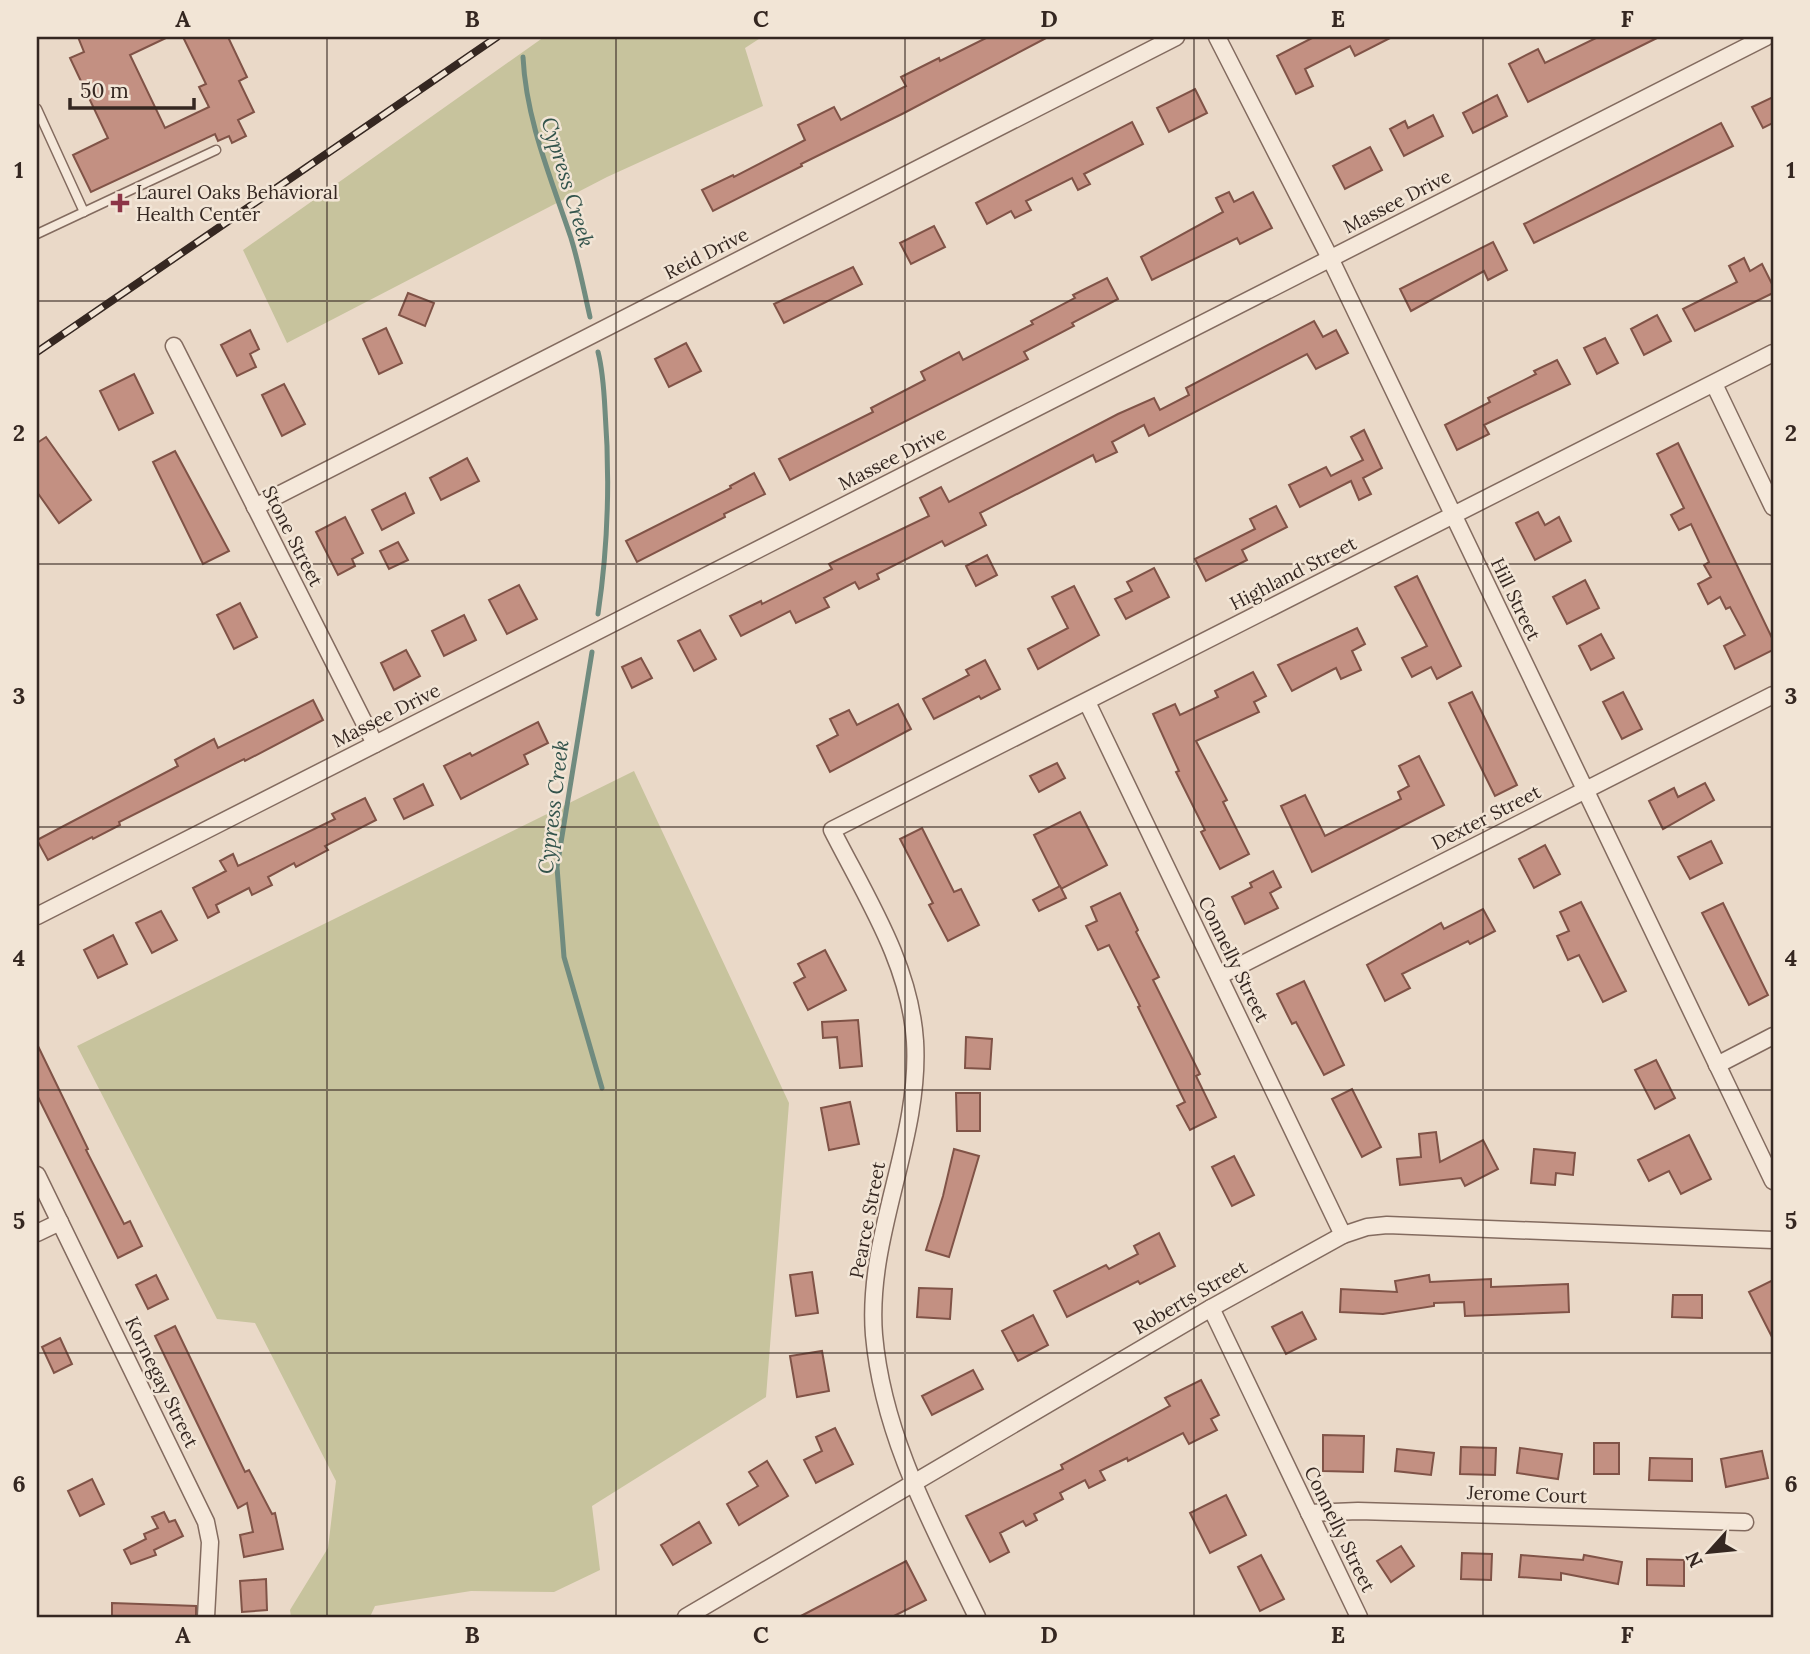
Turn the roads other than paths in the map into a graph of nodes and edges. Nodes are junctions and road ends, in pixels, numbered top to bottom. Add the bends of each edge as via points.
1 (1175, 37) edge
2 (1217, 37) edge
3 (1766, 37) edge
4 (37, 109) edge
5 (216, 150) dead end
6 (84, 212) junction
7 (37, 234) edge
8 (1330, 258) junction
9 (174, 346) dead end
10 (1773, 353) edge
11 (1714, 384) junction
12 (255, 507) junction
13 (1773, 507) edge
14 (1453, 515) junction
15 (1773, 695) edge
16 (1087, 702) junction
17 (375, 744) junction
18 (1585, 790) junction
19 (832, 830) joint
20 (37, 916) edge
21 (1219, 976) junction
22 (1773, 1036) edge
23 (1717, 1065) junction
24 (37, 1175) edge
25 (1773, 1181) edge
26 (60, 1222) junction
27 (37, 1233) edge
28 (1343, 1235) junction
29 (1773, 1240) edge
30 (1211, 1308) junction
31 (913, 1484) junction
32 (1309, 1513) junction
33 (1745, 1522) dead end
34 (206, 1617) edge
35 (686, 1617) edge
36 (977, 1617) edge
37 (1359, 1617) edge

1 - 12 street, Reid Drive
2 - 8 street, Hill Street
3 - 8 street, Massee Drive
4 - 6 lane
5 - 6 lane
6 - 7 lane
8 - 14 street, Hill Street
8 - 17 street, Massee Drive
9 - 12 street, Stone Street
10 - 11 street, Highland Street
11 - 13 street
11 - 14 street, Highland Street
12 - 17 street, Stone Street
14 - 16 street, Highland Street
14 - 18 street, Hill Street
15 - 18 street, Dexter Street
16 - 19 street, Highland Street
16 - 21 street, Connelly Street
17 - 20 street, Massee Drive
18 - 21 street, Dexter Street
18 - 23 street, Hill Street
19 - 31 street, Pearce Street via 901,970 915,1040 911,1106 874,1298 880,1381
21 - 28 street, Connelly Street
22 - 23 street
23 - 25 street, Hill Street
24 - 26 street, Kornegay Street
26 - 27 street
26 - 34 street, Kornegay Street via 206,1522 210,1542
28 - 29 street, Roberts Street via 1387,1225
28 - 30 street, Roberts Street
30 - 31 street, Roberts Street
30 - 32 street, Connelly Street
31 - 35 street, Roberts Street
31 - 36 street, Pearce Street
32 - 33 street, Jerome Court
32 - 37 street, Connelly Street

